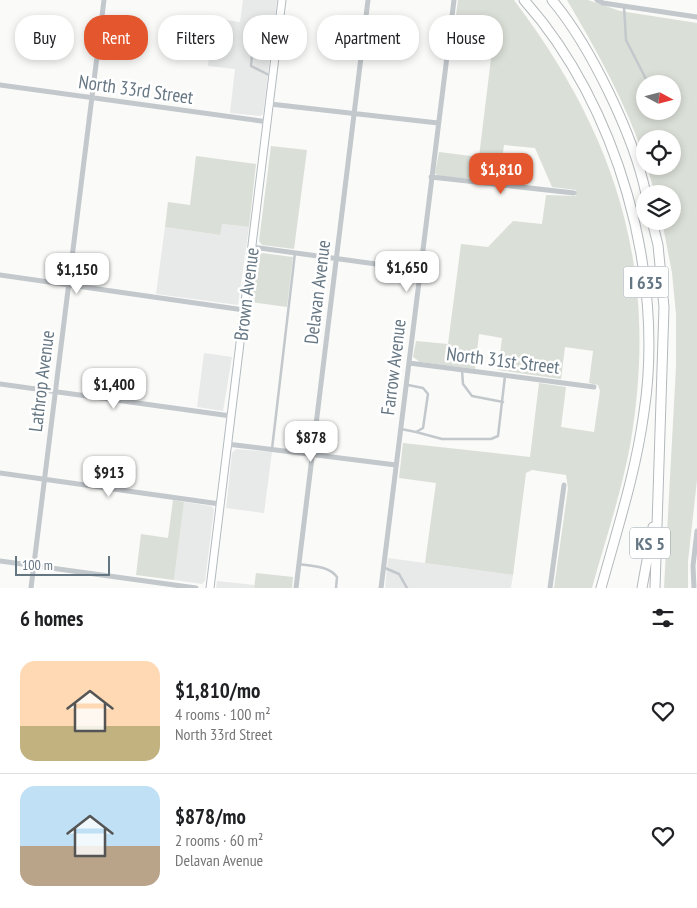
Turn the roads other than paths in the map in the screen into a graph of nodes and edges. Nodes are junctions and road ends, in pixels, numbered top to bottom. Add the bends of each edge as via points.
1 (104, 0) edge
2 (282, 0) edge
3 (368, 0) edge
4 (454, 0) edge
5 (524, 0) edge
6 (552, 0) edge
7 (597, 0) edge
8 (624, 6) junction
9 (280, 15) edge
10 (697, 17) edge
11 (251, 60) edge
12 (275, 60) edge
13 (644, 75) edge
14 (273, 77) junction
15 (0, 85) edge
16 (92, 97) junction
17 (270, 104) junction
18 (354, 114) junction
19 (268, 122) junction
20 (438, 123) junction
21 (431, 177) junction
22 (644, 185) edge
23 (574, 193) dead end
24 (654, 230) edge
25 (252, 247) junction
26 (295, 253) junction
27 (336, 259) junction
28 (420, 270) junction
29 (0, 276) edge
30 (68, 285) junction
31 (244, 310) junction
32 (409, 363) junction
33 (462, 370) junction
34 (506, 375) junction
35 (0, 384) edge
36 (406, 385) junction
37 (594, 387) dead end
38 (55, 391) junction
39 (503, 402) junction
40 (231, 416) junction
41 (401, 429) junction
42 (416, 432) junction
43 (227, 444) junction
44 (272, 449) junction
45 (312, 453) junction
46 (396, 465) junction
47 (0, 473) edge
48 (44, 478) junction
49 (564, 485) dead end
50 (658, 498) junction
51 (220, 504) junction
52 (697, 531) edge
53 (0, 561) edge
54 (299, 564) junction
55 (34, 566) junction
56 (384, 567) junction
57 (31, 588) edge
58 (196, 588) edge
59 (210, 588) edge
60 (296, 588) edge
61 (336, 588) edge
62 (381, 588) edge
63 (408, 588) edge
64 (550, 588) edge
65 (601, 588) edge
66 (642, 588) edge
67 (655, 588) edge
68 (694, 588) edge

1 - 16 street, Lathrop Avenue
2 - 9 main road, Brown Avenue
3 - 18 street, Delavan Avenue
4 - 20 street, Farrow Avenue
5 - 65 highway, I 635 via 571,64 604,127 629,199 646,280 649,357 644,412 634,467
6 - 22 highway via 601,78
7 - 8 street
8 - 10 street
8 - 13 lane via 626,40
11 - 14 lane via 252,68
12 - 14 main road, Brown Avenue
14 - 17 main road, Brown Avenue
15 - 16 street, North 33rd Street
16 - 19 street, North 33rd Street
16 - 30 street, Lathrop Avenue
17 - 18 street
17 - 19 main road, Brown Avenue
18 - 20 street
18 - 27 street, Delavan Avenue
19 - 25 main road, Brown Avenue
20 - 21 street, Farrow Avenue
21 - 23 street
21 - 28 street, Farrow Avenue
24 - 50 highway, I 635 via 664,307
25 - 26 street
25 - 31 main road, Brown Avenue
26 - 27 street
26 - 44 lane
27 - 28 street
27 - 45 street, Delavan Avenue
28 - 32 street, Farrow Avenue
29 - 30 street
30 - 31 street
30 - 38 street, Lathrop Avenue
31 - 40 main road, Brown Avenue
32 - 33 street, North 31st Street
32 - 36 street, Farrow Avenue
33 - 34 street, North 31st Street
33 - 39 lane via 463,384 472,396
34 - 37 street, North 31st Street
34 - 39 lane
35 - 38 street
36 - 41 street, Farrow Avenue
36 - 42 lane via 423,388 428,394 423,428
38 - 40 street
38 - 48 street, Lathrop Avenue
39 - 42 lane via 501,428 498,436 491,439 442,439
40 - 43 main road, Brown Avenue
41 - 42 lane
41 - 46 street, Farrow Avenue
43 - 44 street
43 - 51 main road, Brown Avenue
44 - 45 street
45 - 46 street
45 - 54 street, Delavan Avenue
46 - 56 street, Farrow Avenue
47 - 48 street
48 - 51 street
48 - 55 street, Lathrop Avenue
49 - 64 street
50 - 66 highway, KS 5
50 - 67 highway, I 635
51 - 59 main road, Brown Avenue
52 - 68 street
53 - 55 street
54 - 60 street, Delavan Avenue
54 - 61 lane via 328,569 338,577
55 - 57 street, Lathrop Avenue
55 - 58 street
56 - 62 street, Farrow Avenue
56 - 63 lane via 399,574

